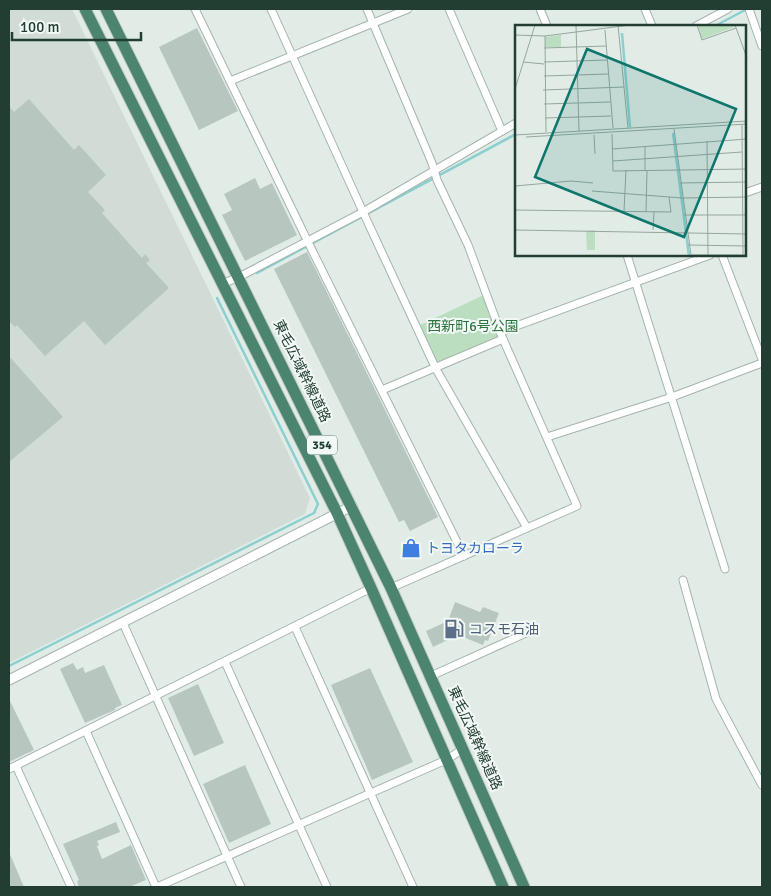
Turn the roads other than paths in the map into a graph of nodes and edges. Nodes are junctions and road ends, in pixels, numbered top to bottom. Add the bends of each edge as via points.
1 (85, 9) edge
2 (106, 9) edge
3 (195, 9) edge
4 (271, 9) edge
5 (367, 9) edge
6 (408, 9) edge
7 (449, 9) edge
8 (540, 9) edge
9 (645, 9) edge
10 (728, 9) edge
11 (750, 10) edge
12 (373, 23) junction
13 (547, 25) edge
14 (652, 25) edge
15 (698, 25) edge
16 (762, 46) edge
17 (292, 55) junction
18 (230, 81) junction
19 (515, 124) edge
20 (502, 131) junction
21 (434, 171) junction
22 (762, 186) edge
23 (746, 193) edge
24 (363, 212) junction
25 (307, 240) junction
26 (627, 256) edge
27 (707, 256) edge
28 (722, 256) edge
29 (239, 277) junction
30 (635, 282) junction
31 (222, 284) junction
32 (500, 332) junction
33 (504, 339) junction
34 (762, 359) edge
35 (762, 363) edge
36 (436, 369) junction
37 (382, 390) junction
38 (672, 397) junction
39 (547, 437) junction
40 (352, 506) junction
41 (336, 513) junction
42 (527, 528) junction
43 (464, 556) junction
44 (726, 569) dead end
45 (683, 580) dead end
46 (371, 588) junction
47 (391, 588) junction
48 (123, 623) junction
49 (295, 627) junction
50 (526, 633) dead end
51 (225, 662) junction
52 (431, 676) junction
53 (9, 680) edge
54 (156, 697) junction
55 (86, 731) junction
56 (463, 749) junction
57 (446, 760) junction
58 (12, 768) edge
59 (762, 784) edge
60 (371, 794) junction
61 (299, 824) junction
62 (227, 856) junction
63 (71, 887) edge
64 (157, 887) edge
65 (241, 887) edge
66 (327, 887) edge
67 (413, 887) edge
68 (503, 887) edge
69 (524, 887) edge

1 - 31 highway, 354
2 - 29 highway, 東毛広域幹線道路 / 354
3 - 18 street
4 - 17 street
5 - 12 street
6 - 12 street
7 - 20 street
8 - 13 street
9 - 14 street
10 - 15 street
11 - 16 street
12 - 17 street
12 - 21 street
17 - 18 street
17 - 24 street
18 - 25 street
19 - 20 street
20 - 21 street
21 - 24 street
21 - 32 street via 468,245
22 - 23 street
24 - 25 street
24 - 36 street
25 - 29 street
25 - 37 street
26 - 30 street
27 - 30 street
28 - 34 street
29 - 31 street
29 - 40 highway, 東毛広域幹線道路 / 354
30 - 32 street
30 - 38 street
31 - 41 highway, 354
32 - 33 street
33 - 36 street
33 - 39 street
35 - 38 street
36 - 37 street
36 - 42 street
37 - 43 street
38 - 39 street
38 - 44 street
39 - 42 street via 577,506
40 - 41 street
40 - 47 highway, 東毛広域幹線道路 / 354
41 - 46 highway, 354
41 - 48 street
42 - 43 street
43 - 47 street
45 - 59 street via 716,699
46 - 49 street
46 - 57 highway, 354
47 - 52 highway, 東毛広域幹線道路 / 354
48 - 53 street
48 - 54 street
49 - 51 street
49 - 60 street
50 - 52 street
51 - 54 street
51 - 61 street
52 - 56 highway, 東毛広域幹線道路 / 354
54 - 55 street
54 - 62 street
55 - 58 street
55 - 64 street
56 - 57 street
56 - 69 highway, 東毛広域幹線道路 / 354
57 - 60 street
57 - 68 highway, 354
58 - 63 street
60 - 61 street
60 - 67 street
61 - 62 street
61 - 66 street
62 - 64 street
62 - 65 street

